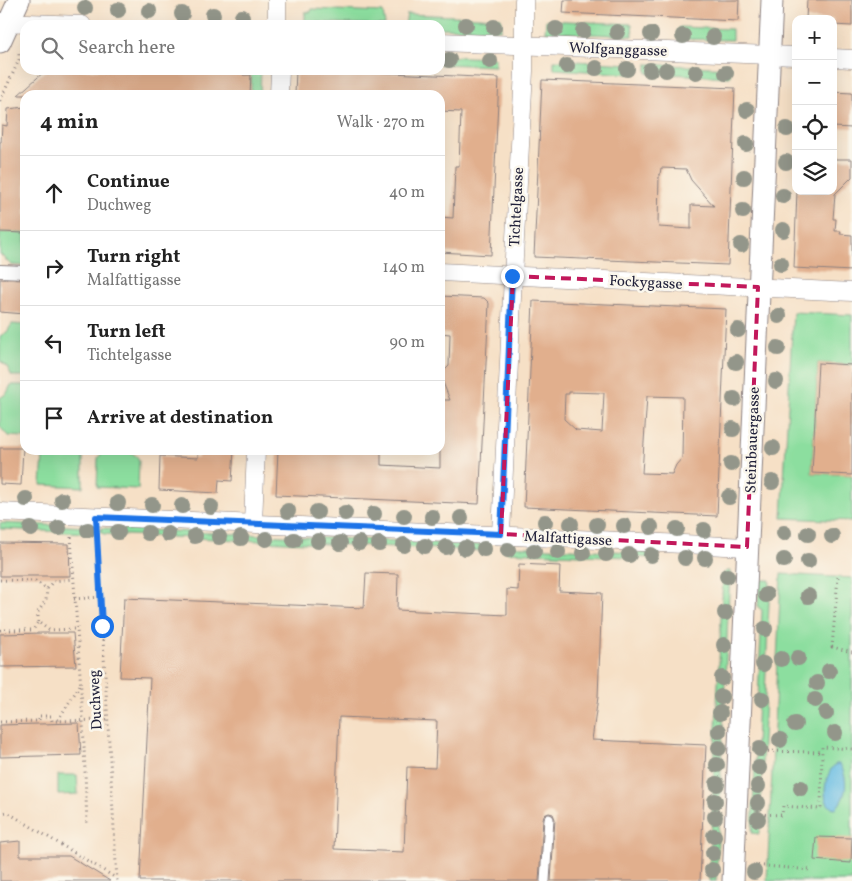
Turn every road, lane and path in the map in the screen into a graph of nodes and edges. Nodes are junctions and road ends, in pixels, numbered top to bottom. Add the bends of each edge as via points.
1 (20, 0) edge
2 (277, 0) edge
3 (524, 0) edge
4 (772, 0) edge
5 (277, 20) edge
6 (5, 22) edge
7 (20, 23) edge
8 (10, 42) edge
9 (445, 42) edge
10 (523, 46) junction
11 (770, 55) junction
12 (792, 56) edge
13 (837, 58) edge
14 (852, 59) edge
15 (280, 75) edge
16 (279, 90) edge
17 (0, 101) edge
18 (0, 271) edge
19 (20, 272) edge
20 (445, 272) edge
21 (512, 276) junction
22 (758, 287) junction
23 (852, 292) edge
24 (256, 455) edge
25 (0, 512) edge
26 (96, 517) junction
27 (253, 523) junction
28 (501, 534) junction
29 (71, 537) dead end
30 (747, 547) junction
31 (838, 577) dead end
32 (73, 579) junction
33 (0, 580) edge
34 (47, 589) junction
35 (100, 597) junction
36 (74, 599) junction
37 (38, 622) junction
38 (76, 629) junction
39 (0, 630) edge
40 (852, 652) edge
41 (80, 684) junction
42 (83, 720) junction
43 (107, 720) junction
44 (58, 721) junction
45 (0, 722) edge
46 (852, 749) edge
47 (738, 750) junction
48 (822, 752) junction
49 (0, 813) edge
50 (736, 813) junction
51 (549, 819) dead end
52 (86, 823) dead end
53 (812, 870) dead end
54 (733, 872) edge
55 (117, 880) edge
56 (546, 881) edge

1 - 6 street
2 - 5 street
3 - 10 street, Tichtelgasse
4 - 11 street, Steinbauergasse
6 - 7 street
6 - 8 street
8 - 17 path via 19,60
9 - 10 street, Wolfganggasse
10 - 11 street, Wolfganggasse
10 - 21 street, Tichtelgasse
11 - 12 street, Wolfganggasse
11 - 22 street, Steinbauergasse
13 - 14 street
15 - 16 street
18 - 19 street
20 - 21 street, Fockygasse
21 - 22 street, Fockygasse
21 - 28 street, Tichtelgasse
22 - 23 street, Fockygasse
22 - 30 street, Steinbauergasse
24 - 27 street
25 - 26 street, Malfattigasse
26 - 27 street, Malfattigasse
26 - 35 path, Duchweg
27 - 28 street, Malfattigasse
28 - 30 street, Malfattigasse
29 - 32 path
30 - 47 street, Steinbauergasse
31 - 40 path via 832,647
32 - 34 path via 53,581
32 - 36 path
33 - 34 path via 35,581
34 - 37 path via 46,600 38,612
35 - 36 path
35 - 43 path, Duchweg
36 - 38 path
37 - 38 path via 49,630
37 - 39 path via 33,630
38 - 41 path
41 - 42 path
41 - 44 path
42 - 43 path
42 - 44 path
42 - 52 path
43 - 55 path, Duchweg
44 - 45 path via 52,721 51,716 39,716 39,721
46 - 48 path via 822,747
47 - 48 path
47 - 50 street, Steinbauergasse
48 - 50 path via 820,808 783,806 782,815
49 - 55 path via 7,812
50 - 54 street, Steinbauergasse
51 - 56 lane
53 - 54 path

